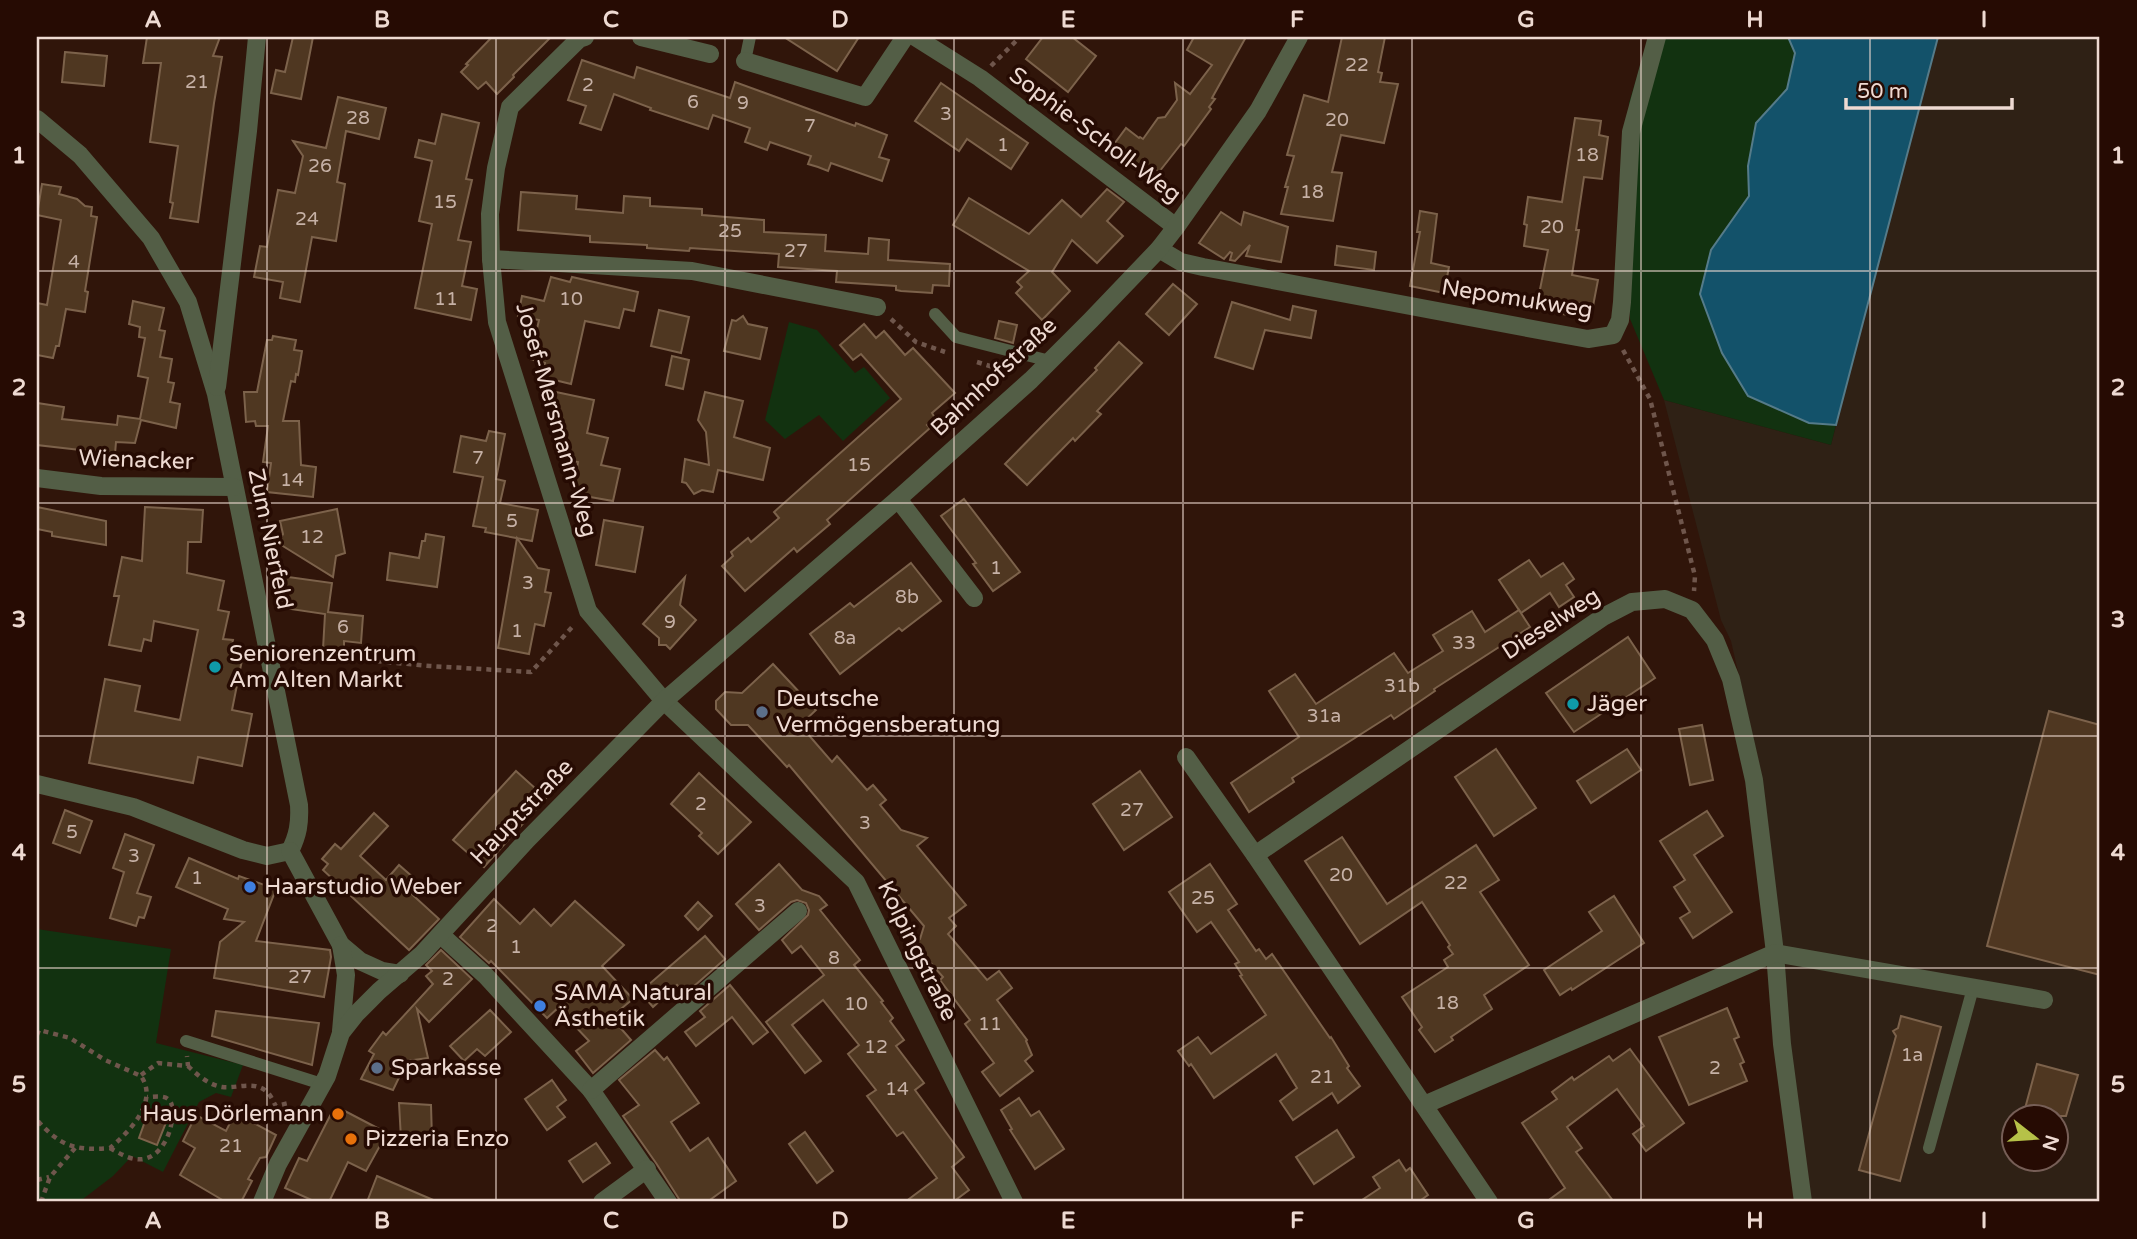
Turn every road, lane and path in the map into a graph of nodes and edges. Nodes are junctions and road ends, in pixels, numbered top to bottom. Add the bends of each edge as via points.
1 (257, 37) edge
2 (585, 37) edge
3 (641, 37) edge
4 (750, 37) edge
5 (905, 37) edge
6 (915, 37) edge
7 (1020, 37) edge
8 (1299, 37) edge
9 (1657, 37) edge
10 (710, 54) dead end
11 (745, 61) joint
12 (980, 78) junction
13 (37, 119) edge
14 (1176, 227) junction
15 (1159, 249) junction
16 (491, 260) junction
17 (877, 307) dead end
18 (935, 314) dead end
19 (1613, 335) junction
20 (1050, 361) junction
21 (216, 394) junction
22 (37, 478) edge
23 (234, 487) junction
24 (898, 499) junction
25 (974, 598) dead end
26 (1692, 610) junction
27 (588, 611) junction
28 (269, 654) junction
29 (664, 701) junction
30 (1186, 757) dead end
31 (37, 784) edge
32 (290, 851) junction
33 (1255, 855) junction
34 (799, 911) dead end
35 (441, 934) junction
36 (341, 945) junction
37 (1775, 953) junction
38 (400, 974) junction
39 (1973, 988) junction
40 (2044, 1000) dead end
41 (38, 1031) edge
42 (341, 1033) junction
43 (186, 1041) joint
44 (188, 1066) junction
45 (141, 1076) junction
46 (317, 1082) junction
47 (591, 1090) junction
48 (146, 1097) junction
49 (1424, 1105) junction
50 (37, 1120) edge
51 (75, 1148) junction
52 (110, 1149) junction
53 (1930, 1149) dead end
54 (647, 1169) junction
55 (50, 1177) junction
56 (37, 1180) edge
57 (41, 1202) edge
58 (262, 1202) edge
59 (602, 1202) edge
60 (668, 1202) edge
61 (1014, 1202) edge
62 (1489, 1202) edge
63 (1803, 1202) edge

1 - 21 street, Zum Nierfeld
2 - 16 street, Josef-Mersmann-Weg via 510,107 490,214
3 - 10 street
4 - 11 lane
5 - 11 street via 865,97
6 - 12 street, Sophie-Scholl-Weg
7 - 12 path
8 - 14 street, Bahnhofstraße via 1258,111
9 - 19 street, Nepomukweg via 1631,132 1622,302
12 - 14 street, Sophie-Scholl-Weg
13 - 21 street, Zum Nierfeld via 80,155 151,238 188,302
14 - 15 street, Bahnhofstraße
15 - 19 street, Nepomukweg via 1181,262 1203,267 1588,339
15 - 20 street, Bahnhofstraße
16 - 17 street via 692,271
16 - 27 street, Josef-Mersmann-Weg via 496,322
18 - 20 lane via 956,337
19 - 26 path via 1650,399 1695,576
20 - 24 street, Bahnhofstraße
21 - 23 street, Zum Nierfeld
22 - 23 street, Wienacker via 101,486
23 - 28 street, Zum Nierfeld
24 - 25 street
24 - 29 street, Bahnhofstraße
26 - 33 street, Dieselweg via 1665,598 1632,602 1603,617
26 - 37 street via 1715,640 1731,679 1754,780
27 - 28 path via 531,672
27 - 29 street, Josef-Mersmann-Weg
28 - 32 street, Zum Nierfeld via 299,805 297,837
29 - 35 street, Hauptstraße
29 - 61 street, Kolpingstraße via 856,883
30 - 33 street
31 - 32 street via 134,807 243,850 267,856
32 - 36 street
33 - 49 street
34 - 47 street
35 - 38 street, Hauptstraße
35 - 47 street
36 - 38 street via 360,961
36 - 42 street via 346,975
37 - 39 street
37 - 49 street
37 - 63 street
38 - 42 street, Hauptstraße
39 - 40 street
39 - 53 lane
41 - 45 path via 70,1038
42 - 46 street, Hauptstraße
43 - 44 path
43 - 46 lane
44 - 45 path via 158,1063
44 - 46 path via 223,1087 243,1085 267,1091 276,1106 299,1104
45 - 48 path
46 - 58 street, Hauptstraße
47 - 54 street
48 - 52 path via 134,1124
48 - 52 path via 164,1097 172,1105 173,1127 159,1151 135,1159
49 - 62 street
50 - 51 path via 51,1136
51 - 52 path
51 - 55 path
54 - 59 street
54 - 60 street
55 - 56 path
55 - 57 path

